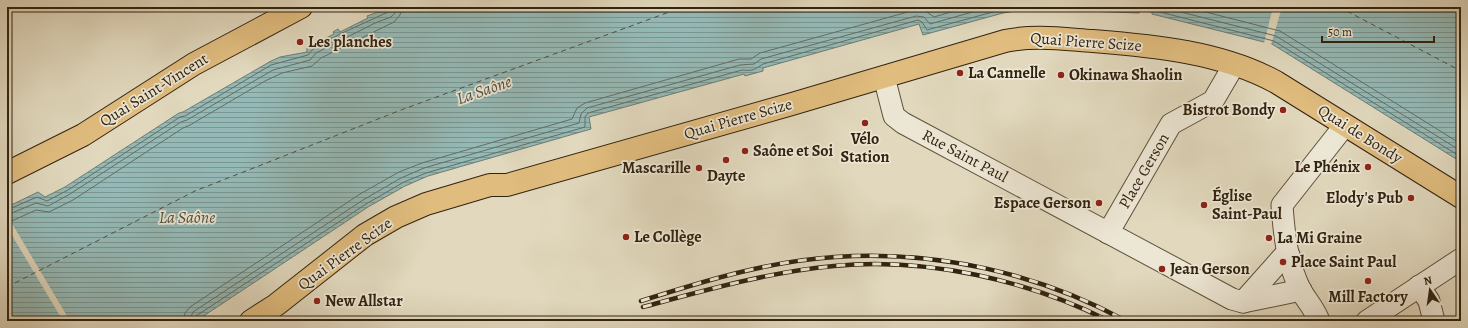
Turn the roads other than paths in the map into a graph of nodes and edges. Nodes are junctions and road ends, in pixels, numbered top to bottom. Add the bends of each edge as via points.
1 (301, 7) edge
2 (1234, 65) junction
3 (1258, 73) joint
4 (884, 77) junction
5 (1345, 125) junction
6 (7, 173) edge
7 (1461, 197) edge
8 (1108, 233) junction
9 (1289, 255) junction
10 (1461, 259) edge
11 (1419, 286) junction
12 (1301, 290) junction
13 (1243, 302) junction
14 (250, 321) edge
15 (1319, 321) edge
16 (1367, 321) edge
17 (1434, 321) edge

1 - 6 main road, Quai Saint-Vincent via 194,64 83,135
2 - 3 main road, Quai Pierre Scize
2 - 4 main road, Quai Pierre Scize via 1152,46 1024,37
2 - 8 street, Place Gerson via 1213,101 1171,124
3 - 5 main road, Quai de Bondy
4 - 8 street, Rue Saint Paul via 894,116 903,123
4 - 14 main road, Quai Pierre Scize via 512,183 490,185 426,204 396,217 365,235 276,305
5 - 7 main road, Quai de Bondy
5 - 9 street via 1282,204 1285,242
8 - 13 street, Rue Saint Paul via 1232,299
9 - 12 street
9 - 13 street via 1283,257
10 - 11 street
11 - 16 street
11 - 17 street via 1429,301
12 - 13 street
12 - 15 street

